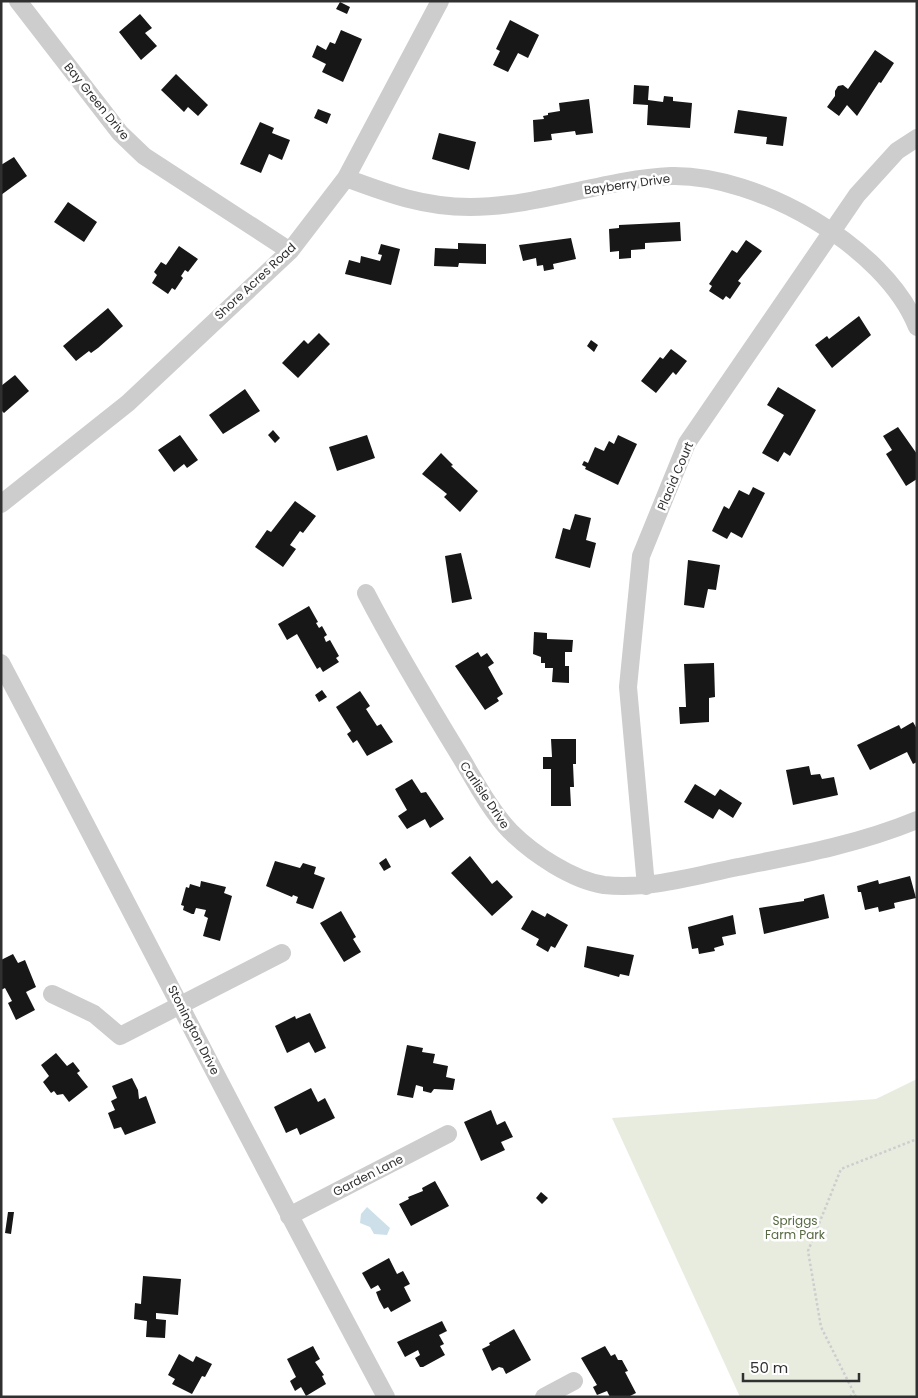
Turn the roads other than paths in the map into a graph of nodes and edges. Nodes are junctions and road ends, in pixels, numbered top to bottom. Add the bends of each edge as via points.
1 (18, 1) edge
2 (440, 1) edge
3 (917, 138) edge
4 (346, 178) junction
5 (833, 233) junction
6 (290, 251) junction
7 (917, 327) edge
8 (1, 504) edge
9 (366, 592) dead end
10 (1, 663) edge
11 (917, 820) edge
12 (646, 886) junction
13 (282, 953) dead end
14 (52, 994) dead end
15 (181, 1004) junction
16 (448, 1134) dead end
17 (289, 1216) junction
18 (574, 1381) dead end
19 (386, 1397) edge
20 (544, 1397) edge

1 - 6 street, Bay Green Drive via 120,133 144,156
2 - 4 street, Shore Acres Road
3 - 5 street, Placid Court via 897,151 857,195
4 - 5 street, Bayberry Drive via 406,200 437,206 472,207 672,176 706,179 771,199
4 - 6 street, Shore Acres Road
5 - 7 street, Bayberry Drive via 885,275 901,295
5 - 12 street, Placid Court via 687,443 641,556 628,687
6 - 8 street, Shore Acres Road via 128,403
9 - 12 street, Carlisle Drive via 402,662 509,830 529,849 564,871 603,884
10 - 15 street, Stonington Drive
11 - 12 street, Carlisle Drive via 841,846
13 - 15 street
14 - 15 street via 94,1014 120,1036
15 - 17 street, Stonington Drive
16 - 17 street, Garden Lane
17 - 19 street, Stonington Drive
18 - 20 street

